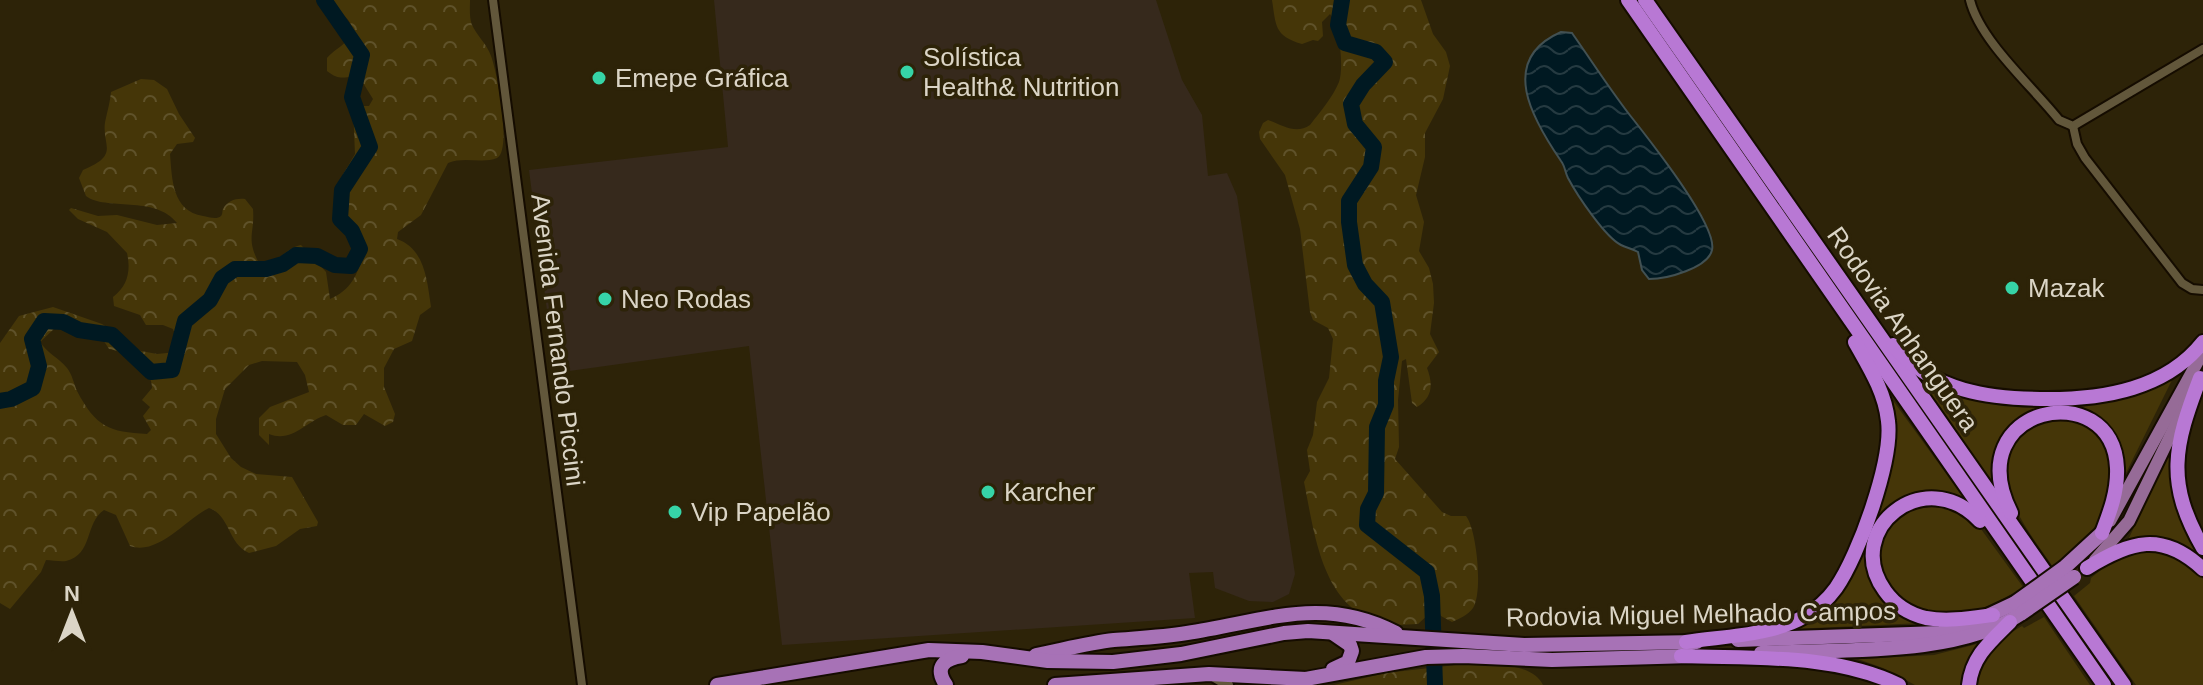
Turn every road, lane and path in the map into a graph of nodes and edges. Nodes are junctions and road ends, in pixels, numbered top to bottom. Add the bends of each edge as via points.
1 (493, 0) edge
2 (1628, 0) edge
3 (1645, 0) edge
4 (1970, 0) edge
5 (2203, 49) edge
6 (2073, 126) junction
7 (1836, 277) junction
8 (1820, 279) junction
9 (2203, 290) edge
10 (2203, 342) edge
11 (2203, 352) edge
12 (2202, 376) edge
13 (2102, 533) junction
14 (2027, 546) junction
15 (2203, 548) edge
16 (2017, 562) junction
17 (2087, 568) junction
18 (2203, 569) edge
19 (2070, 572) junction
20 (2016, 613) junction
21 (1993, 615) junction
22 (1330, 632) junction
23 (1405, 636) junction
24 (1683, 649) junction
25 (982, 652) junction
26 (1017, 658) junction
27 (1209, 674) junction
28 (1300, 682) edge
29 (582, 685) edge
30 (717, 685) edge
31 (946, 685) edge
32 (1055, 685) edge
33 (1228, 685) edge
34 (1899, 685) edge
35 (1969, 685) edge
36 (2104, 685) edge
37 (2126, 685) edge

1 - 29 street, Avenida Fernando Piccini
2 - 8 highway, Rodovia Anhanguera
3 - 7 highway, Rodovia Anhanguera
4 - 6 street via 1999,51 2059,120
5 - 6 street
6 - 9 street via 2085,158 2182,283
7 - 10 highway via 1914,364 1955,388 1993,398 2113,394 2154,379
7 - 14 highway, Rodovia Anhanguera
8 - 16 highway, Rodovia Anhanguera
8 - 24 highway via 1875,380 1888,420 1884,465 1854,555 1833,592 1800,619
11 - 13 main road
12 - 15 highway via 2181,428 2176,460 2183,506
12 - 17 main road via 2129,521
13 - 14 highway via 2117,480 2112,445 2088,420 2069,412 2045,413 2022,423 2001,457 2002,490
13 - 19 highway
14 - 37 highway, Rodovia Anhanguera
16 - 21 highway via 1970,510 1940,498 1909,502 1895,510 1876,537 1874,568 1879,582 1907,611 1944,619
16 - 36 highway, Rodovia Anhanguera
17 - 18 highway via 2148,543 2174,548
17 - 19 highway
19 - 20 highway, bridge
20 - 21 highway, Rodovia Miguel Melhado Campos
20 - 24 highway, Rodovia Miguel Melhado Campos via 1961,640 1932,645
20 - 35 highway via 1985,645
21 - 24 highway, Rodovia Miguel Melhado Campos via 1927,634
22 - 23 highway, Rodovia Miguel Melhado Campos
22 - 26 highway, Rodovia Miguel Melhado Campos via 1284,633 1113,662
22 - 28 highway via 1350,645 1350,659
23 - 24 highway, Rodovia Miguel Melhado Campos
23 - 26 highway via 1348,614 1320,612
24 - 28 highway, Rodovia Miguel Melhado Campos via 1552,660 1411,660
24 - 34 highway via 1831,664
25 - 26 highway, Rodovia Miguel Melhado Campos
25 - 30 highway, Rodovia Miguel Melhado Campos via 906,653
25 - 31 highway via 943,662 940,675
27 - 28 highway, Rodovia Miguel Melhado Campos
27 - 32 highway, Rodovia Miguel Melhado Campos
27 - 33 street

